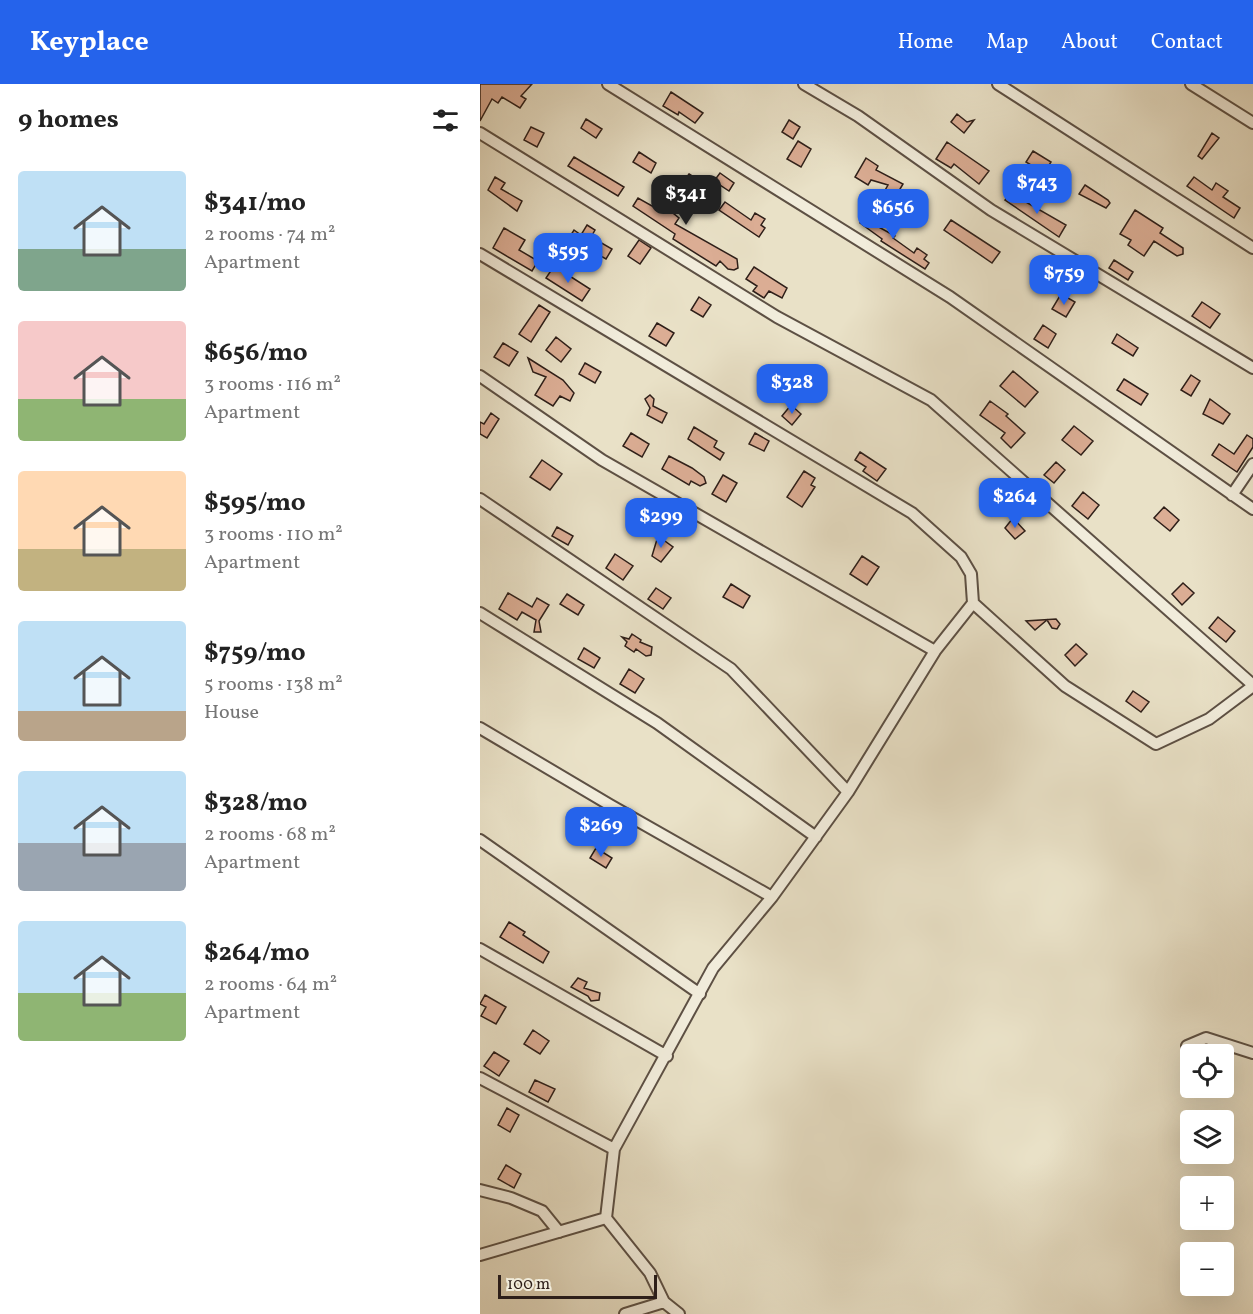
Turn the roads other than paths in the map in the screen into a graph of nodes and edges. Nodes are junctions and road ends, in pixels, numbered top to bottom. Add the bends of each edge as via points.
1 (608, 84) edge
2 (804, 84) edge
3 (998, 84) edge
4 (1191, 84) edge
5 (1253, 123) edge
6 (480, 133) edge
7 (1253, 248) edge
8 (480, 254) edge
9 (1253, 368) edge
10 (480, 376) edge
11 (1253, 464) edge
12 (1232, 495) junction
13 (480, 499) edge
14 (1253, 509) edge
15 (973, 603) junction
16 (480, 613) edge
17 (936, 651) junction
18 (1253, 686) edge
19 (480, 728) edge
20 (848, 792) junction
21 (816, 837) junction
22 (480, 840) edge
23 (772, 897) junction
24 (480, 949) edge
25 (700, 994) junction
26 (1192, 1044) edge
27 (1225, 1044) edge
28 (1234, 1047) edge
29 (1253, 1053) edge
30 (667, 1056) junction
31 (480, 1078) edge
32 (614, 1149) junction
33 (480, 1190) edge
34 (606, 1218) junction
35 (559, 1232) junction
36 (480, 1255) edge
37 (664, 1302) junction
38 (625, 1314) edge
39 (679, 1314) edge

1 - 12 street via 950,297
2 - 9 street via 858,116 991,210
3 - 7 street
4 - 5 street
6 - 18 street via 777,317 931,400
8 - 15 street via 912,513 961,557 971,574
10 - 17 street via 602,460
11 - 12 street
12 - 14 street
13 - 20 street via 731,669
15 - 17 street
15 - 18 street via 1065,686 1156,744 1209,718
16 - 21 street via 657,723
17 - 20 street
19 - 23 street
20 - 21 street
21 - 23 street
22 - 25 street
23 - 25 street via 713,968
24 - 30 street
25 - 30 street
26 - 27 street via 1206,1038
28 - 29 street
30 - 32 street
31 - 32 street
32 - 34 street
33 - 35 street via 542,1211
34 - 35 street
34 - 37 street via 650,1273
35 - 36 street
37 - 38 street
37 - 39 street

